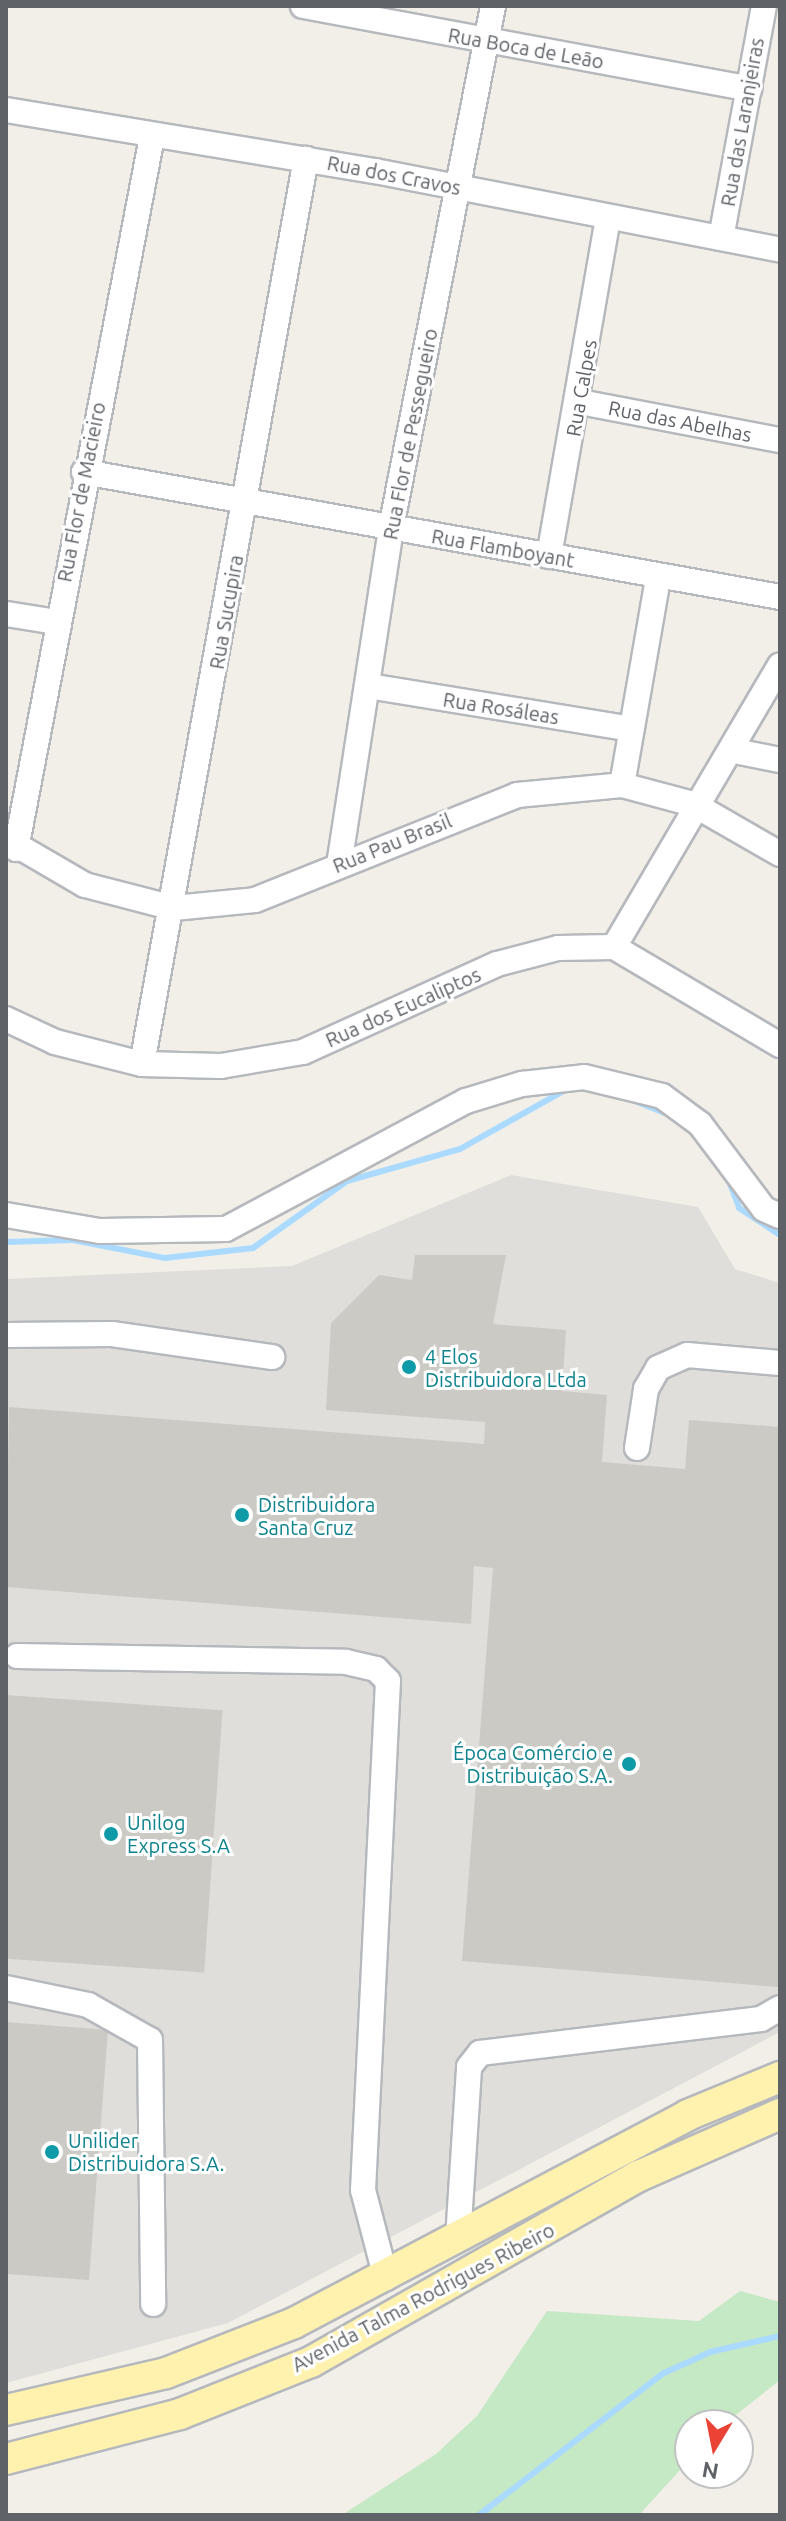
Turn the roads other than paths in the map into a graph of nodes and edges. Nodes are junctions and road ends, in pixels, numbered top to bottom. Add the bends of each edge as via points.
1 (303, 6) edge
2 (493, 6) edge
3 (764, 6) edge
4 (487, 41) junction
5 (749, 89) junction
6 (6, 110) edge
7 (152, 137) junction
8 (306, 159) junction
9 (458, 187) junction
10 (608, 219) junction
11 (721, 238) junction
12 (780, 250) edge
13 (580, 402) junction
14 (780, 440) edge
15 (84, 472) junction
16 (245, 500) junction
17 (391, 528) junction
18 (549, 556) junction
19 (658, 578) junction
20 (780, 597) edge
21 (6, 614) edge
22 (56, 622) junction
23 (780, 665) edge
24 (369, 686) junction
25 (632, 729) junction
26 (735, 751) junction
27 (780, 760) edge
28 (622, 785) junction
29 (693, 804) junction
30 (11, 844) edge
31 (780, 854) edge
32 (339, 865) junction
33 (174, 908) junction
34 (614, 947) junction
35 (6, 1019) edge
36 (780, 1045) edge
37 (142, 1064) junction
38 (6, 1215) edge
39 (780, 1216) edge
40 (6, 1335) edge
41 (272, 1357) dead end
42 (780, 1363) edge
43 (637, 1448) dead end
44 (17, 1656) dead end
45 (6, 1988) edge
46 (780, 2008) edge
47 (780, 2077) edge
48 (780, 2114) edge
49 (458, 2239) junction
50 (386, 2278) junction
51 (153, 2304) dead end
52 (6, 2410) edge
53 (6, 2459) edge

1 - 4 street, Rua Boca de Leão
2 - 4 street, Rua Flor de Pessegueiro
3 - 5 street, Rua das Laranjeiras
4 - 5 street, Rua Boca de Leão
4 - 9 street, Rua Flor de Pessegueiro
5 - 11 street, Rua das Laranjeiras
6 - 7 street, Rua dos Cravos
7 - 8 street, Rua dos Cravos
7 - 15 street, Rua Flor de Macieiro
8 - 9 street, Rua dos Cravos
8 - 16 street, Rua Sucupira
9 - 10 street, Rua dos Cravos
9 - 17 street, Rua Flor de Pessegueiro
10 - 11 street, Rua dos Cravos
10 - 13 street, Rua Calpes
11 - 12 street, Rua dos Cravos
13 - 14 street, Rua das Abelhas
13 - 18 street, Rua Calpes
15 - 16 street, Rua Flamboyant
15 - 22 street, Rua Flor de Macieiro
16 - 17 street, Rua Flamboyant
16 - 33 street, Rua Sucupira
17 - 18 street, Rua Flamboyant
17 - 24 street, Rua Flor de Pessegueiro
18 - 19 street, Rua Flamboyant
19 - 20 street, Rua Flamboyant
19 - 25 street
21 - 22 street
22 - 30 street, Rua Flor de Macieiro
23 - 26 street
24 - 25 street, Rua Rosáleas
24 - 32 street, Rua Flor de Pessegueiro
25 - 28 street
26 - 27 street
26 - 29 street
28 - 29 street, Rua Pau Brasil
28 - 32 street, Rua Pau Brasil via 517,795
29 - 31 street, Rua Pau Brasil
29 - 34 street
30 - 33 street, Rua Pau Brasil via 85,885
32 - 33 street, Rua Pau Brasil via 255,900
33 - 37 street, Rua Sucupira
34 - 36 street
34 - 37 street, Rua dos Eucaliptos via 558,948 497,964 303,1052 221,1066
35 - 37 street, Rua dos Eucaliptos via 55,1042
38 - 39 street via 100,1231 226,1229 466,1101 522,1084 584,1077 675,1105 700,1124 764,1209
40 - 41 street via 112,1334
42 - 43 street via 687,1355 658,1368 646,1389
44 - 50 street via 346,1662 376,1669 388,1681 363,2190
45 - 51 street via 88,2005 150,2040
46 - 49 street via 761,2019 480,2053 469,2067
47 - 49 main road, Avenida Talma Rodrigues Ribeiro via 688,2115
48 - 53 main road, Avenida Talma Rodrigues Ribeiro via 639,2176 311,2362 180,2414
49 - 50 main road, Avenida Talma Rodrigues Ribeiro
50 - 52 main road, Avenida Talma Rodrigues Ribeiro via 166,2373

